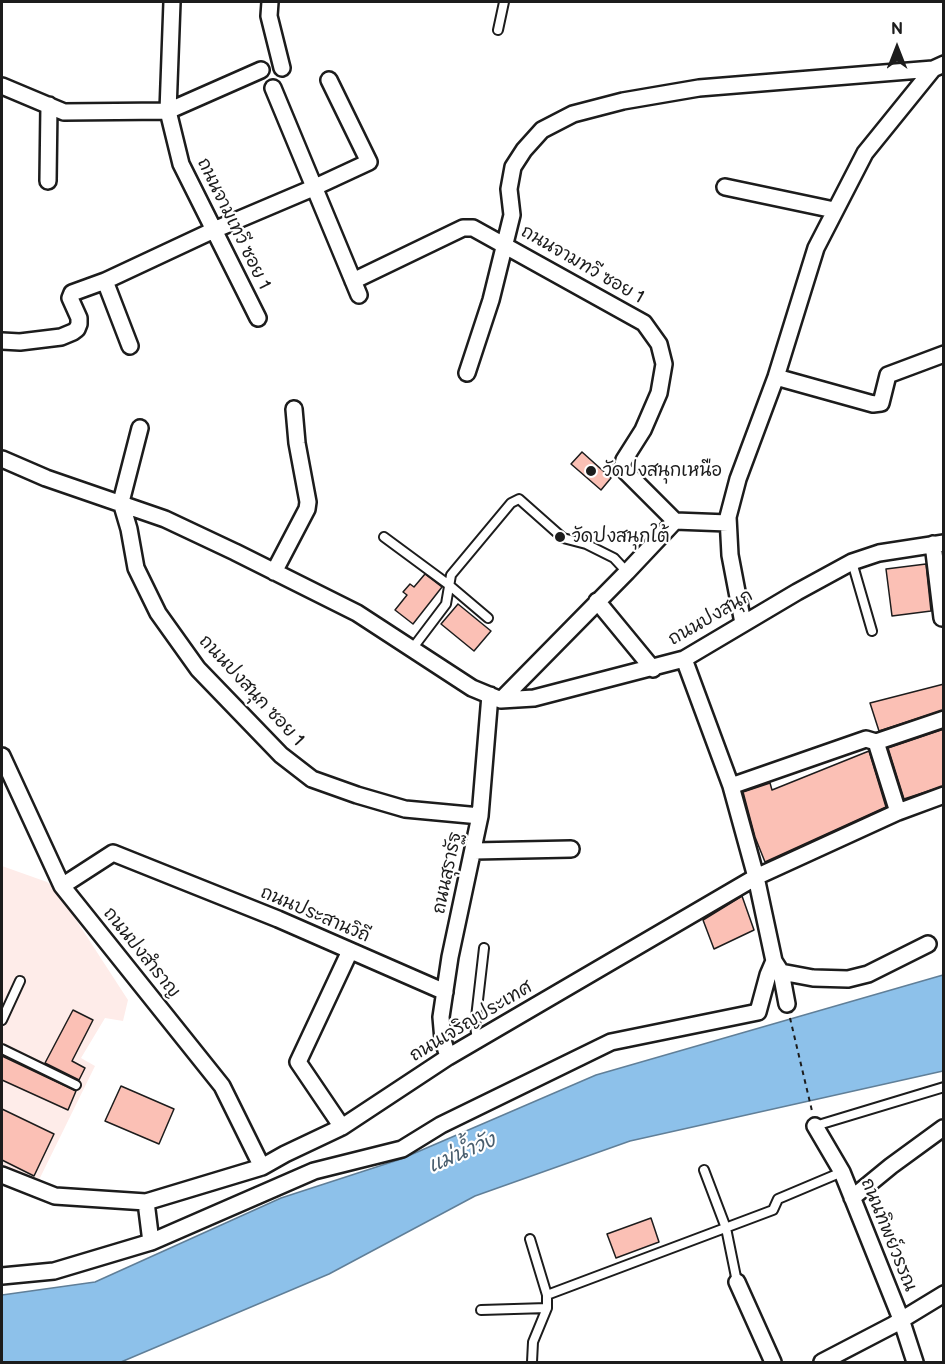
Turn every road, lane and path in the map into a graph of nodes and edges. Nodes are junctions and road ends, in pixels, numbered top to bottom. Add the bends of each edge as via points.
1 (172, 2) edge
2 (270, 2) edge
3 (504, 2) edge
4 (498, 30) dead end
5 (938, 66) edge
6 (282, 68) dead end
7 (261, 70) dead end
8 (328, 80) dead end
9 (2, 86) edge
10 (273, 88) dead end
11 (49, 105) junction
12 (168, 111) junction
13 (48, 182) dead end
14 (725, 187) dead end
15 (314, 188) junction
16 (834, 210) junction
17 (214, 230) junction
18 (505, 244) junction
19 (105, 281) junction
20 (258, 318) dead end
21 (2, 341) edge
22 (130, 346) dead end
23 (944, 354) edge
24 (467, 373) dead end
25 (776, 376) junction
26 (294, 409) dead end
27 (140, 428) dead end
28 (2, 459) edge
29 (121, 502) junction
30 (675, 520) junction
31 (728, 523) junction
32 (384, 537) dead end
33 (938, 543) edge
34 (852, 562) junction
35 (274, 572) junction
36 (627, 572) junction
37 (449, 585) junction
38 (597, 601) junction
39 (488, 618) dead end
40 (942, 618) dead end
41 (743, 623) junction
42 (872, 631) dead end
43 (412, 649) junction
44 (684, 659) junction
45 (653, 669) junction
46 (495, 697) junction
47 (944, 719) edge
48 (876, 742) junction
49 (2, 756) edge
50 (730, 786) junction
51 (942, 800) edge
52 (898, 813) junction
53 (480, 816) junction
54 (571, 849) dead end
55 (474, 851) junction
56 (756, 877) junction
57 (62, 886) junction
58 (928, 944) dead end
59 (484, 948) dead end
60 (350, 951) junction
61 (778, 966) junction
62 (20, 981) dead end
63 (445, 992) junction
64 (788, 1004) joint
65 (2, 1020) edge
66 (477, 1040) junction
67 (2, 1049) edge
68 (448, 1057) junction
69 (76, 1085) dead end
70 (944, 1087) edge
71 (815, 1126) junction
72 (342, 1127) junction
73 (943, 1128) edge
74 (262, 1167) junction
75 (704, 1170) dead end
76 (842, 1172) junction
77 (2, 1175) edge
78 (852, 1198) junction
79 (146, 1202) junction
80 (726, 1228) junction
81 (530, 1239) dead end
82 (151, 1242) junction
83 (2, 1276) edge
84 (737, 1282) joint
85 (944, 1294) edge
86 (547, 1295) junction
87 (547, 1308) junction
88 (481, 1310) dead end
89 (901, 1320) junction
90 (532, 1362) edge
91 (773, 1362) edge
92 (822, 1362) edge
93 (915, 1362) edge

1 - 12 street, ถนนจามเทวี ซอย 1
2 - 6 street via 269,16
3 - 4 lane
5 - 16 street via 865,153
5 - 18 street via 699,88 573,114 542,130 513,167 509,189 512,215
7 - 12 street
8 - 15 street via 369,162
9 - 11 street
10 - 15 street
11 - 12 street via 64,111
11 - 13 street
12 - 17 street, ถนนจามเทวี ซอย 1 via 181,164
14 - 16 street
15 - 17 street
15 - 18 street, ถนนจามทวี ซอย 1 via 356,288 462,228 473,228
16 - 25 street via 816,248
17 - 19 street
17 - 20 street, ถนนจามเทวี ซอย 1
18 - 24 street
18 - 30 street, ถนนจามทวี ซอย 1 via 644,323 659,344 664,364 659,393 622,468
19 - 21 street via 72,293 70,298 79,318 73,332 60,337
19 - 22 street
23 - 25 street via 888,375 881,403
25 - 31 street via 738,479
26 - 35 street via 308,502
27 - 29 street
28 - 29 street
29 - 35 street
29 - 53 street, ถนนปงสนุก ซอย 1 via 136,568 158,614 198,669 281,755 312,779 357,795 405,809
30 - 31 street
30 - 36 street
31 - 41 street
32 - 37 lane
33 - 34 street, ถนนปงสนุก
33 - 40 street
34 - 41 street, ถนนปงสนุก
34 - 42 lane
35 - 43 street via 357,613
36 - 37 lane via 614,558 563,538 519,499 511,503 451,575
36 - 38 street
37 - 39 lane
37 - 43 lane via 446,604
38 - 45 street
38 - 46 street
41 - 44 street, ถนนปงสนุก
43 - 46 street via 472,688
44 - 45 street, ถนนปงสนุก
44 - 50 street
45 - 46 street, ถนนปงสนุก via 534,698
46 - 53 street, ถนนสุรารัฐ
47 - 48 street
48 - 50 street via 866,739
48 - 52 street
49 - 57 street, ถนนปงสำราญ
50 - 56 street
51 - 52 street, ถนนเจริญประเทศ
52 - 56 street, ถนนเจริญประเทศ
53 - 55 street, ถนนสุรารัฐ
54 - 55 street
55 - 63 street, ถนนสุรารัฐ
56 - 61 street
56 - 66 street, ถนนเจริญประเทศ
57 - 60 street, ถนนประสานวิถี via 113,853
57 - 74 street, ถนนปงสำราญ via 222,1086
58 - 61 street via 868,974 848,979 820,979
59 - 66 lane via 475,1026
60 - 63 street, ถนนประสานวิถี
60 - 72 street via 298,1062
61 - 64 street
61 - 82 street via 768,975 758,1012 610,1042 441,1125 402,1149 315,1171
62 - 65 lane
63 - 68 street, ถนนสุรารัฐ via 441,1017
64 - 71 path
66 - 68 street, ถนนเจริญประเทศ
67 - 69 lane
68 - 72 street, ถนนเจริญประเทศ
70 - 71 lane
71 - 76 street, ถนนทิพย์วรรณ
72 - 74 street, ถนนเจริญประเทศ
73 - 78 street
74 - 79 street, ถนนเจริญประเทศ
75 - 80 lane
76 - 78 street, ถนนทิพย์วรรณ
76 - 80 lane via 778,1199 773,1210
77 - 79 street, ถนนเจริญประเทศ via 55,1196
78 - 89 street, ถนนทิพย์วรรณ
79 - 82 street
80 - 84 lane
80 - 86 lane
81 - 86 lane
82 - 83 street via 54,1271
84 - 91 street
85 - 89 street
86 - 87 lane
87 - 88 lane
87 - 90 lane via 533,1342
89 - 92 street
89 - 93 street, ถนนทิพย์วรรณ

